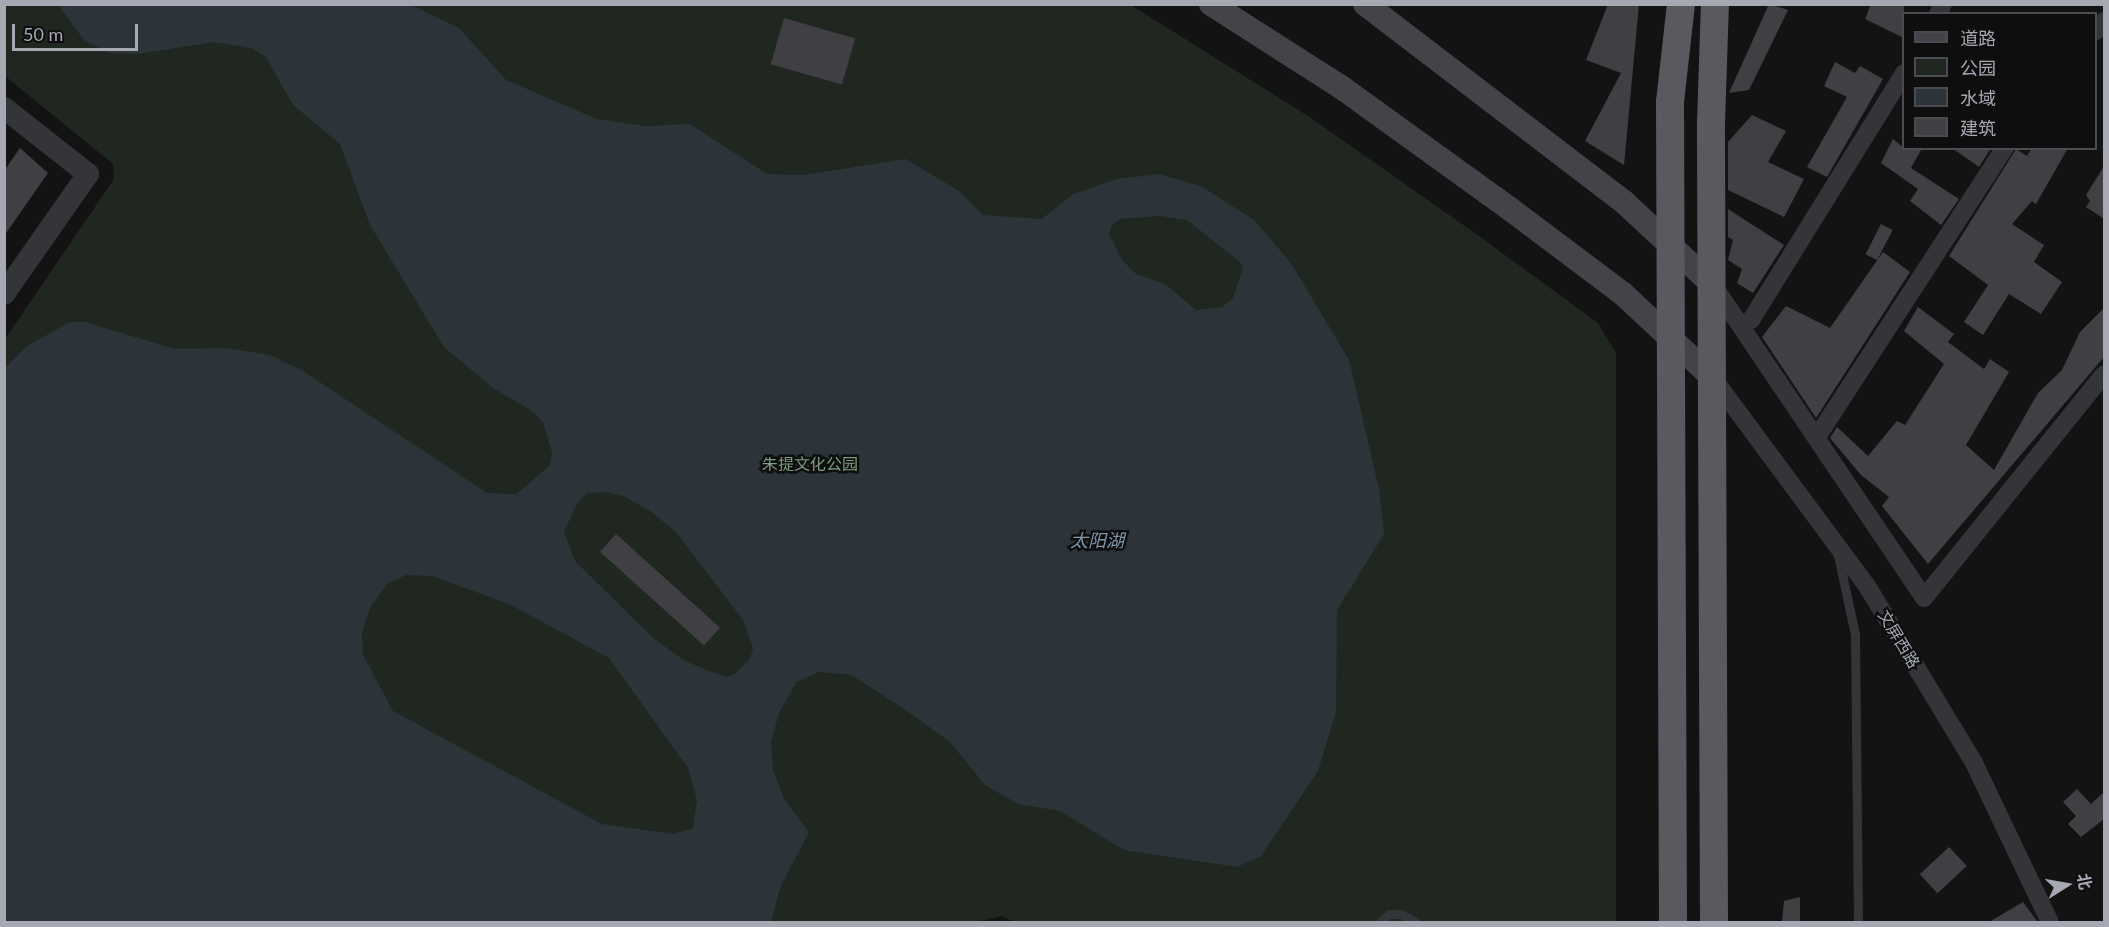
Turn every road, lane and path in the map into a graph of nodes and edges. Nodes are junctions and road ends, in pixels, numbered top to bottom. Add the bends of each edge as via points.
1 (1211, 4) edge
2 (1365, 4) edge
3 (1681, 4) edge
4 (1715, 4) edge
5 (1902, 76) edge
6 (4, 108) edge
7 (2004, 150) edge
8 (1671, 246) junction
9 (1713, 285) junction
10 (4, 294) edge
11 (1743, 324) junction
12 (1672, 340) junction
13 (2104, 374) edge
14 (1713, 378) junction
15 (1817, 437) junction
16 (1835, 543) junction
17 (1380, 922) edge
18 (1416, 922) edge
19 (1674, 922) edge
20 (1714, 922) edge
21 (1858, 922) edge
22 (2050, 922) edge

1 - 12 main road via 1427,147 1622,293
2 - 8 main road via 1625,203
3 - 8 highway via 1670,102
4 - 9 highway
5 - 11 street via 1751,320
6 - 10 street via 88,174
7 - 15 street
8 - 9 main road
8 - 12 highway
9 - 11 street
9 - 14 highway
11 - 15 street
12 - 14 main road
12 - 19 highway
13 - 15 street via 1924,598
14 - 16 street, 文屏西路
14 - 20 highway
16 - 21 lane via 1855,634
16 - 22 street, 文屏西路 via 1867,586 1974,763
17 - 18 lane via 1389,914 1400,914

